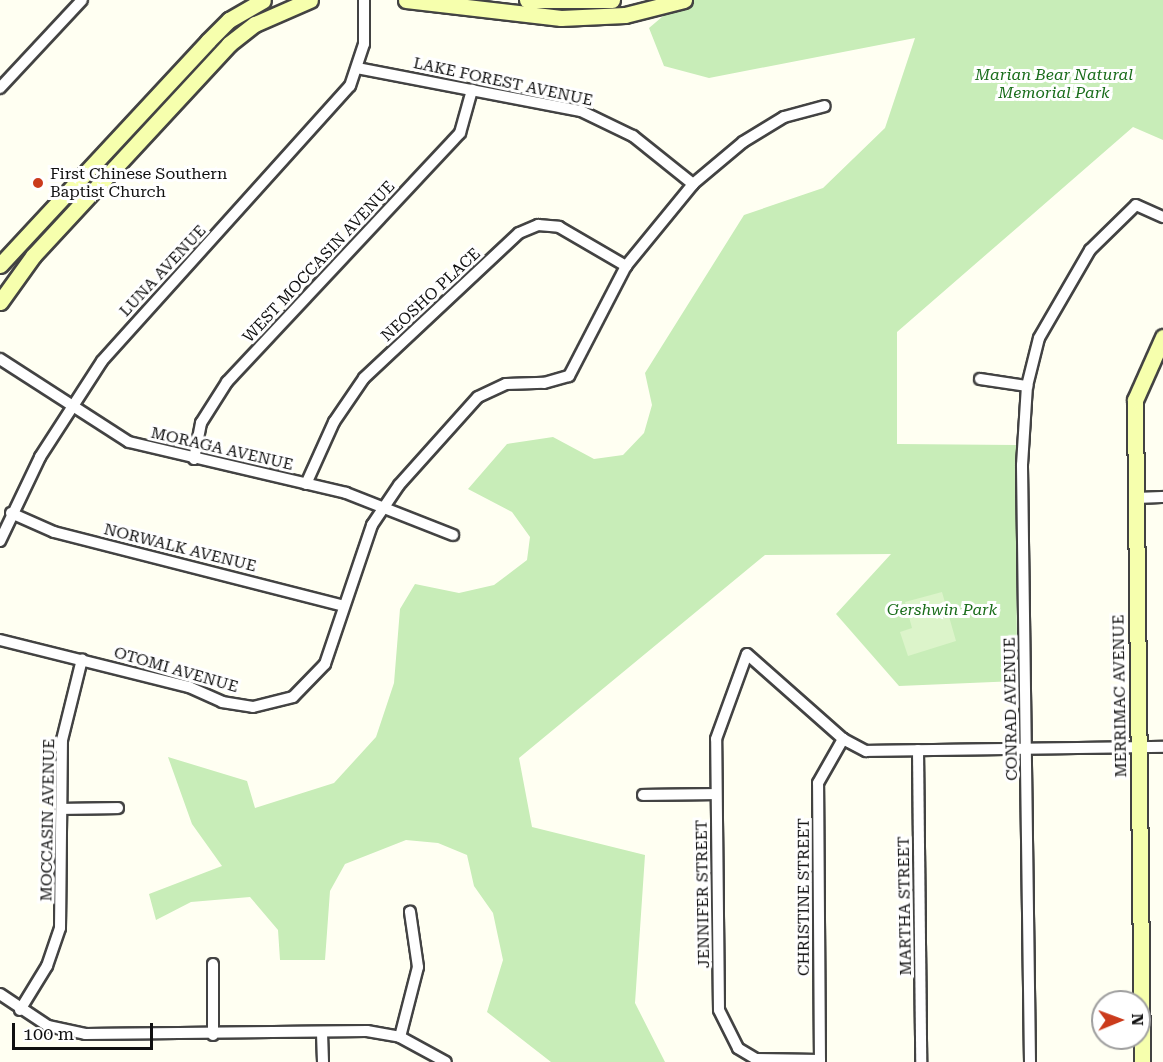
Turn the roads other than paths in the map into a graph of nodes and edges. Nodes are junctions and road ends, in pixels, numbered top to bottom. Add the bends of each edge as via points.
1 (82, 0) edge
2 (263, 0) edge
3 (310, 0) edge
4 (364, 0) edge
5 (406, 0) edge
6 (527, 0) edge
7 (612, 0) edge
8 (684, 0) edge
9 (357, 68) junction
10 (0, 88) edge
11 (472, 90) junction
12 (825, 106) dead end
13 (693, 184) junction
14 (1163, 217) edge
15 (0, 265) edge
16 (626, 266) junction
17 (0, 302) edge
18 (1162, 342) edge
19 (0, 359) edge
20 (980, 379) dead end
21 (1027, 386) junction
22 (70, 408) junction
23 (194, 459) junction
24 (306, 484) junction
25 (1163, 497) edge
26 (1135, 498) junction
27 (384, 507) junction
28 (11, 513) junction
29 (453, 535) dead end
30 (0, 542) edge
31 (344, 606) junction
32 (0, 640) edge
33 (82, 659) junction
34 (843, 739) junction
35 (1138, 747) junction
36 (1163, 747) edge
37 (1026, 748) junction
38 (918, 750) junction
39 (716, 794) junction
40 (643, 795) dead end
41 (118, 808) dead end
42 (62, 809) junction
43 (410, 912) dead end
44 (213, 964) dead end
45 (0, 994) edge
46 (20, 1010) junction
47 (322, 1033) junction
48 (213, 1035) junction
49 (400, 1037) junction
50 (820, 1061) edge
51 (323, 1062) edge
52 (446, 1062) edge
53 (921, 1062) edge
54 (1030, 1062) edge
55 (1142, 1062) edge

1 - 10 street
2 - 15 main road via 215,34
3 - 17 main road via 255,24 230,44 33,256
4 - 9 street, LUNA AVENUE via 364,44
5 - 8 main road via 561,18 625,15
6 - 7 main road
9 - 11 street, LAKE FOREST AVENUE
9 - 22 street, LUNA AVENUE via 335,107 124,334
11 - 13 street, LAKE FOREST AVENUE via 601,118 633,136
11 - 23 street, WEST MOCCASIN AVENUE via 460,133 227,382 201,423
12 - 13 street via 784,117 743,142
13 - 16 street
14 - 21 street, CONRAD AVENUE via 1151,208 1130,208 1090,250 1062,291 1039,338
16 - 24 street, NEOSHO PLACE via 559,227 538,225 519,233 364,378 334,422
16 - 27 street via 569,376 544,383 506,384 478,397
18 - 26 main road, MERRIMAC AVENUE via 1135,400
19 - 22 street, MORAGA AVENUE
20 - 21 street
21 - 37 street, CONRAD AVENUE via 1022,454
22 - 23 street, MORAGA AVENUE via 129,442
22 - 28 street, LUNA AVENUE
23 - 24 street, MORAGA AVENUE
24 - 27 street, MORAGA AVENUE
25 - 26 street
26 - 35 main road, MERRIMAC AVENUE
27 - 29 street, MORAGA AVENUE
27 - 31 street via 361,549
28 - 30 street, LUNA AVENUE
28 - 31 street, NORWALK AVENUE via 54,532
31 - 33 street, OTOMI AVENUE via 325,664 305,687 293,697 253,707
32 - 33 street, OTOMI AVENUE
33 - 42 street, MOCCASIN AVENUE via 62,740
34 - 38 street via 866,751
34 - 39 street, JENNIFER STREET via 747,654 716,739
34 - 50 street, CHRISTINE STREET via 818,783
35 - 36 street
35 - 37 street
35 - 55 main road, MERRIMAC AVENUE
37 - 38 street
37 - 54 street, CONRAD AVENUE
38 - 53 street, MARTHA STREET
39 - 40 street
39 - 50 street, JENNIFER STREET via 724,1028 738,1048 756,1059
41 - 42 street
42 - 46 street, MOCCASIN AVENUE via 60,928 47,966
43 - 49 street via 418,967
44 - 48 street
45 - 46 street
46 - 48 street via 48,1026 86,1034
47 - 48 street
47 - 49 street
47 - 51 street
49 - 52 street

